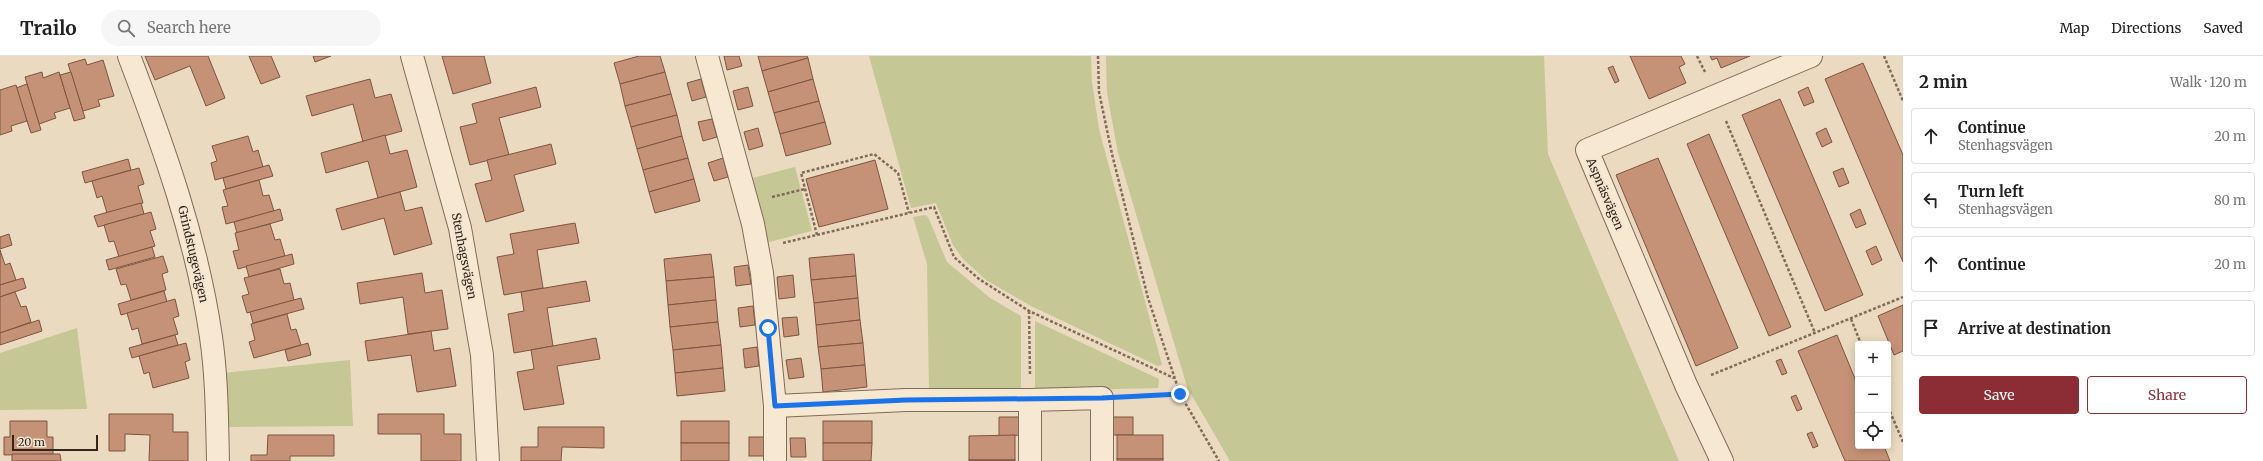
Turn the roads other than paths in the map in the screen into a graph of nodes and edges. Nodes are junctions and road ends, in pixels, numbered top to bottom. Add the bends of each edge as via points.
1 (129, 56) edge
2 (412, 56) edge
3 (707, 56) edge
4 (1811, 56) edge
5 (1030, 400) junction
6 (775, 406) junction
7 (218, 461) edge
8 (488, 461) edge
9 (775, 461) edge
10 (1030, 461) edge
11 (1102, 461) edge
12 (1722, 461) edge

1 - 7 street, Grindstugevägen via 164,147 201,280 216,387
2 - 8 street, Stenhagsvägen via 460,228 482,356
3 - 6 street via 753,224 762,273
4 - 12 street, Aspnäsvägen via 1587,150 1686,385
5 - 6 street via 906,400
5 - 10 street
5 - 11 street via 1102,398
6 - 9 street

